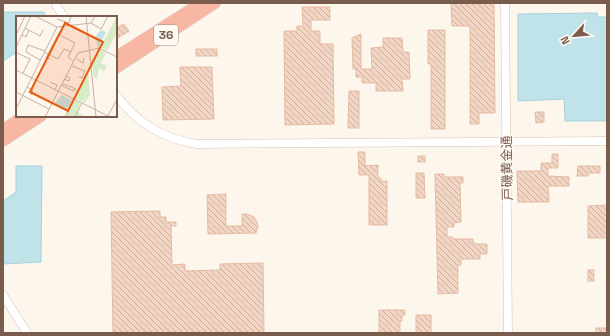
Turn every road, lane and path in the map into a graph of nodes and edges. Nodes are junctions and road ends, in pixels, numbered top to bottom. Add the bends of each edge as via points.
1 (56, 3) edge
2 (201, 3) edge
3 (215, 3) edge
4 (505, 3) edge
5 (63, 16) edge
6 (117, 56) edge
7 (117, 67) edge
8 (117, 97) edge
9 (22, 117) edge
10 (39, 117) edge
11 (3, 130) edge
12 (3, 141) edge
13 (607, 141) edge
14 (506, 142) junction
15 (3, 295) edge
16 (28, 333) edge
17 (508, 333) edge

1 - 5 street
2 - 6 highway, 36
3 - 7 highway, 36
4 - 14 street, 戸磯黄金通
8 - 14 street via 126,109 155,130 168,137 196,144
9 - 11 highway
10 - 12 highway
13 - 14 street
14 - 17 street, 戸磯黄金通
15 - 16 street

